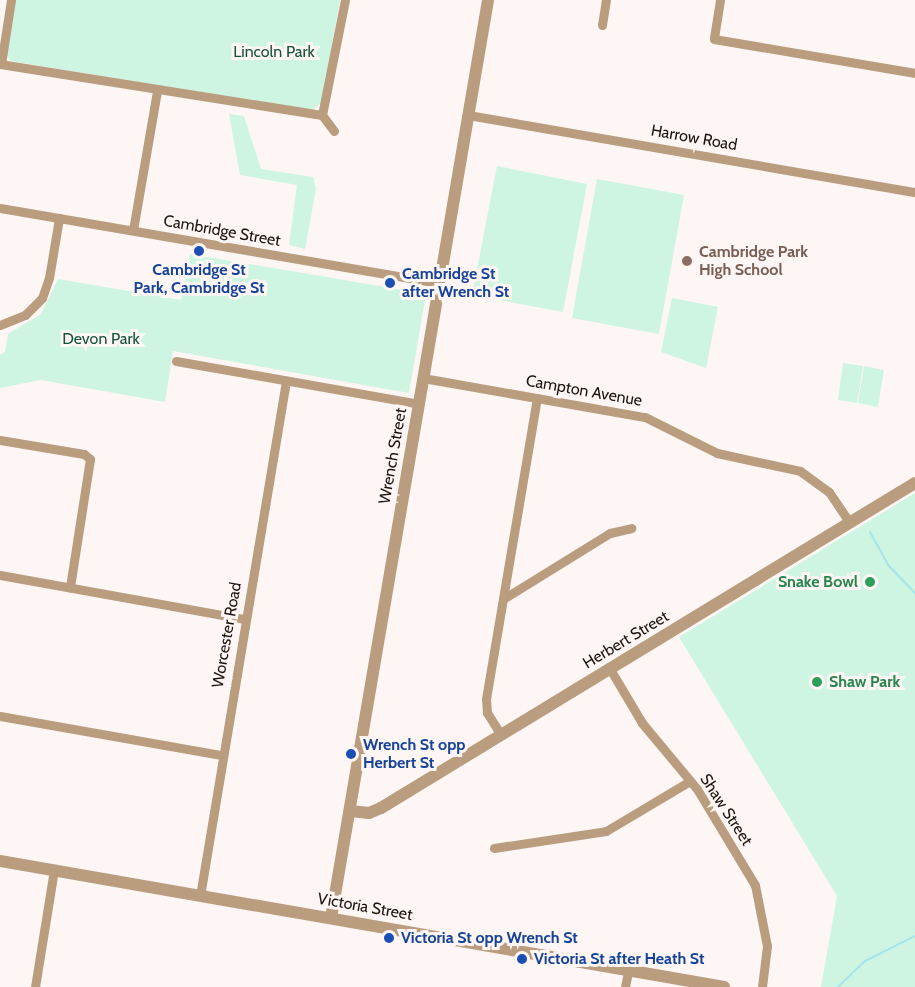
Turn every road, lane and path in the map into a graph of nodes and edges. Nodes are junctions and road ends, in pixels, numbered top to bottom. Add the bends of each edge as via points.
1 (11, 0) edge
2 (345, 0) edge
3 (488, 0) edge
4 (606, 0) edge
5 (720, 0) edge
6 (602, 25) dead end
7 (0, 64) edge
8 (915, 74) edge
9 (157, 91) junction
10 (322, 115) junction
11 (468, 115) junction
12 (334, 131) dead end
13 (915, 192) edge
14 (0, 208) edge
15 (59, 218) junction
16 (133, 230) junction
17 (439, 283) junction
18 (0, 325) edge
19 (176, 361) dead end
20 (423, 378) junction
21 (286, 381) junction
22 (537, 398) junction
23 (419, 404) junction
24 (0, 440) edge
25 (915, 483) edge
26 (850, 523) junction
27 (631, 528) dead end
28 (0, 575) edge
29 (70, 587) junction
30 (504, 599) junction
31 (245, 619) junction
32 (610, 669) junction
33 (0, 716) edge
34 (501, 735) junction
35 (222, 755) junction
36 (690, 781) junction
37 (350, 811) junction
38 (494, 848) dead end
39 (0, 861) edge
40 (54, 870) junction
41 (200, 896) junction
42 (331, 918) junction
43 (628, 971) junction
44 (35, 987) edge
45 (625, 987) edge
46 (724, 987) edge
47 (762, 987) edge

1 - 7 street
2 - 10 street
3 - 11 street, Wrench Street
4 - 6 street
5 - 8 street via 714,39
7 - 9 street
9 - 10 street
9 - 16 street
10 - 12 street
11 - 13 street, Harrow Road
11 - 17 street, Wrench Street
14 - 15 street, Cambridge Street
15 - 16 street, Cambridge Street
15 - 18 street via 50,278 42,298 25,315
16 - 17 street, Cambridge Street
17 - 20 street, Wrench Street
19 - 21 street
20 - 22 street, Campton Avenue
20 - 23 street, Wrench Street
21 - 23 street
21 - 31 street, Worcester Road
22 - 26 street, Campton Avenue via 640,416 722,454 795,469 829,492
22 - 30 street
23 - 37 street, Wrench Street
24 - 29 street via 84,454 90,459
25 - 26 street, Herbert Street
26 - 32 street, Herbert Street
27 - 30 street via 610,533
28 - 29 street
29 - 31 street
30 - 34 street via 486,702
31 - 35 street, Worcester Road
32 - 34 street, Herbert Street
32 - 36 street, Shaw Street via 642,723
33 - 35 street
34 - 37 street, Herbert Street via 376,811
35 - 41 street, Worcester Road
36 - 38 street via 606,831
36 - 47 street, Shaw Street via 757,889 767,946
37 - 42 street, Wrench Street
39 - 40 street, Victoria Street
40 - 41 street, Victoria Street
40 - 44 street
41 - 42 street, Victoria Street
42 - 43 street, Victoria Street
43 - 45 street
43 - 46 street, Victoria Street

